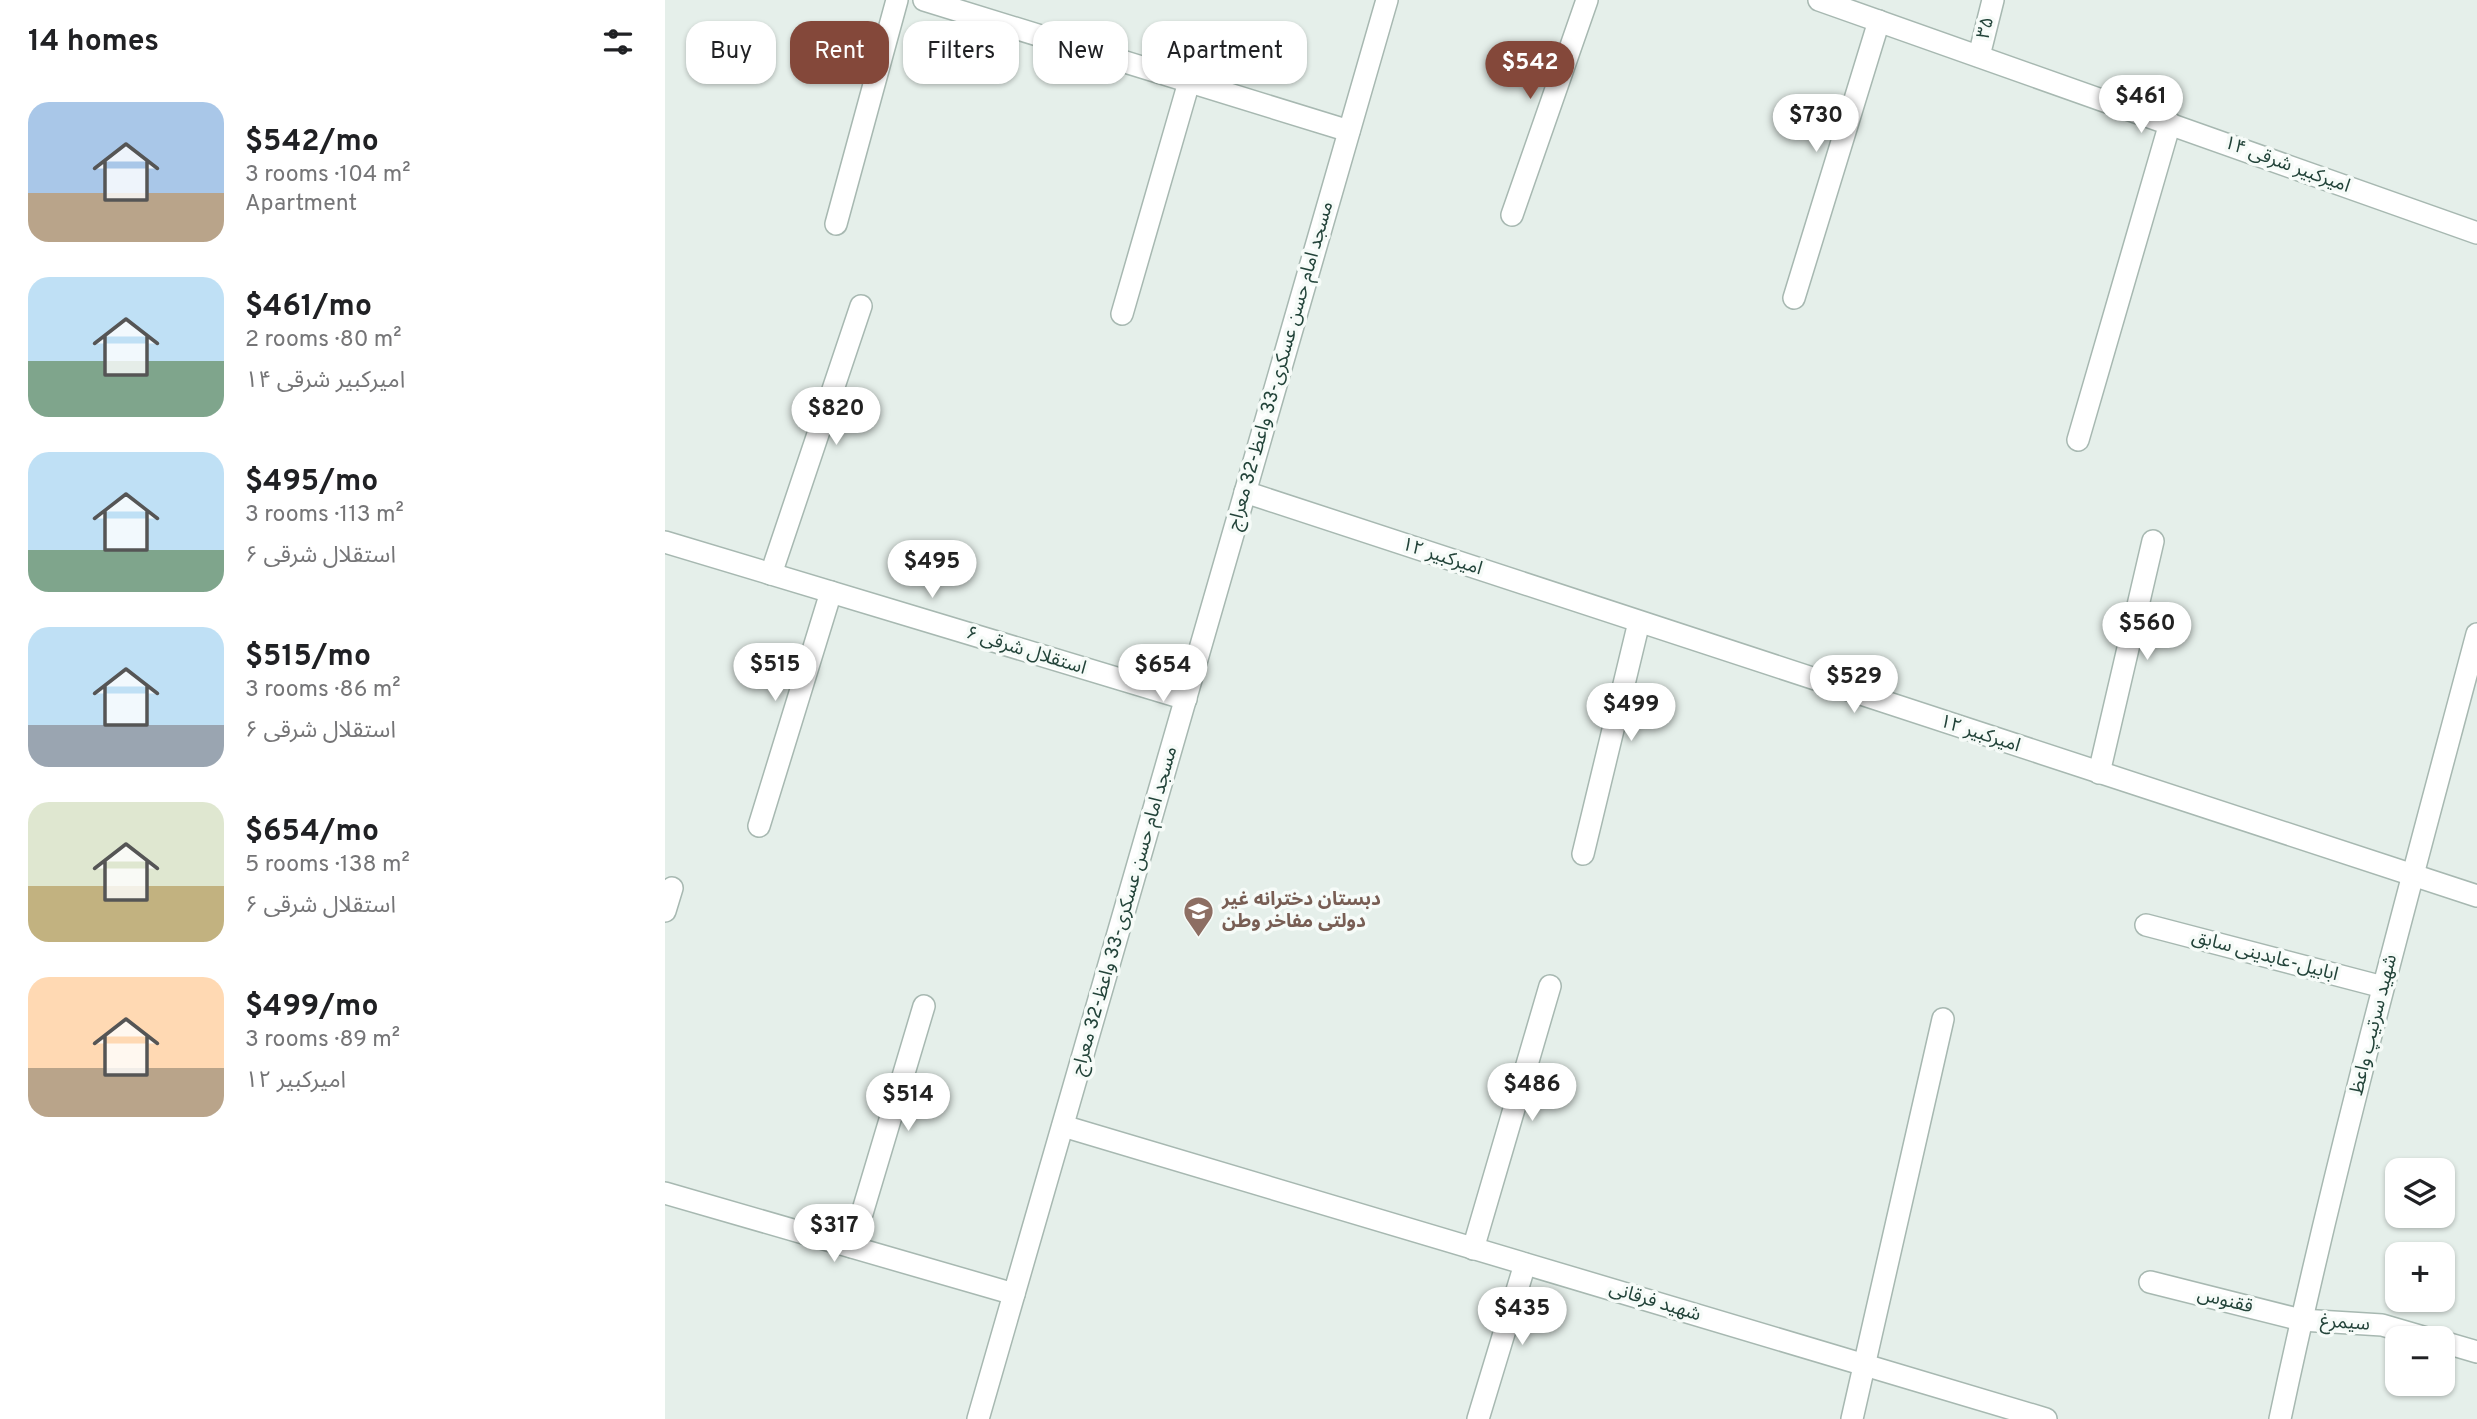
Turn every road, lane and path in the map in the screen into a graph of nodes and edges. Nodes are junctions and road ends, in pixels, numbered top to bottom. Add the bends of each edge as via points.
1 (897, 0) edge
2 (924, 0) edge
3 (1387, 0) edge
4 (1587, 0) edge
5 (1819, 0) edge
6 (1993, 0) edge
7 (954, 4) edge
8 (1879, 21) junction
9 (1979, 56) junction
10 (1142, 66) edge
11 (1188, 84) edge
12 (1196, 84) edge
13 (2170, 123) junction
14 (1349, 131) junction
15 (1512, 215) dead end
16 (836, 225) dead end
17 (2477, 233) edge
18 (1794, 298) dead end
19 (861, 306) dead end
20 (1122, 314) dead end
21 (2078, 440) dead end
22 (1245, 492) junction
23 (2154, 541) dead end
24 (665, 542) edge
25 (771, 574) junction
26 (831, 592) junction
27 (1639, 622) junction
28 (2477, 634) edge
29 (1186, 699) junction
30 (2099, 773) junction
31 (759, 826) dead end
32 (1583, 854) dead end
33 (2413, 875) junction
34 (672, 888) dead end
35 (2477, 896) edge
36 (665, 911) edge
37 (2146, 925) dead end
38 (1550, 986) dead end
39 (2383, 987) junction
40 (924, 1006) dead end
41 (1943, 1019) dead end
42 (1063, 1126) junction
43 (665, 1193) edge
44 (852, 1247) junction
45 (1473, 1249) junction
46 (1525, 1264) junction
47 (2150, 1282) dead end
48 (1014, 1294) junction
49 (2301, 1320) junction
50 (2385, 1326) edge
51 (2455, 1346) edge
52 (2477, 1352) edge
53 (1865, 1365) junction
54 (978, 1419) edge
55 (1478, 1419) edge
56 (1851, 1419) edge
57 (2046, 1419) edge
58 (2280, 1419) edge

1 - 16 street
2 - 7 street
3 - 14 street, مسجد امام حسن عسکری-33 واعظ-32 معراج
4 - 15 street
5 - 8 street, ۱۴ امیرکبیر شرقی
6 - 9 street, ۳۵
7 - 10 street
8 - 9 street, ۱۴ امیرکبیر شرقی
8 - 18 street
9 - 13 street, ۱۴ امیرکبیر شرقی
11 - 20 street
12 - 14 street
13 - 17 street, ۱۴ امیرکبیر شرقی
13 - 21 street
14 - 22 street, مسجد امام حسن عسکری-33 واعظ-32 معراج
19 - 25 street
22 - 27 street, امیرکبیر ۱۲
22 - 29 street, مسجد امام حسن عسکری-33 واعظ-32 معراج
23 - 30 street
24 - 25 street, استقلال شرقی ۶
25 - 26 street, استقلال شرقی ۶
26 - 29 street, استقلال شرقی ۶
26 - 31 street
27 - 30 street, امیرکبیر ۱۲
27 - 32 street
28 - 33 street, شهید سرتیپ واعظ
29 - 42 street, مسجد امام حسن عسکری-33 واعظ-32 معراج
30 - 33 street, امیرکبیر ۱۲
33 - 35 street, امیرکبیر ۱۲
33 - 39 street, شهید سرتیپ واعظ
34 - 36 street
37 - 39 street, ابابیل-عابدینی سابق
38 - 45 street
39 - 49 street, شهید سرتیپ واعظ
40 - 44 street
41 - 53 street
42 - 45 street, شهید فرقانی
42 - 48 street, مسجد امام حسن عسکری-33 واعظ-32 معراج
43 - 44 street
44 - 48 street
45 - 46 street, شهید فرقانی
46 - 53 street, شهید فرقانی
46 - 55 street
47 - 49 street, ققنوس
48 - 54 street, مسجد امام حسن عسکری-33 واعظ-32 معراج
49 - 50 street, سیمرغ
49 - 58 street, شهید سرتیپ واعظ
51 - 52 street
53 - 56 street
53 - 57 street, شهید فرقانی

